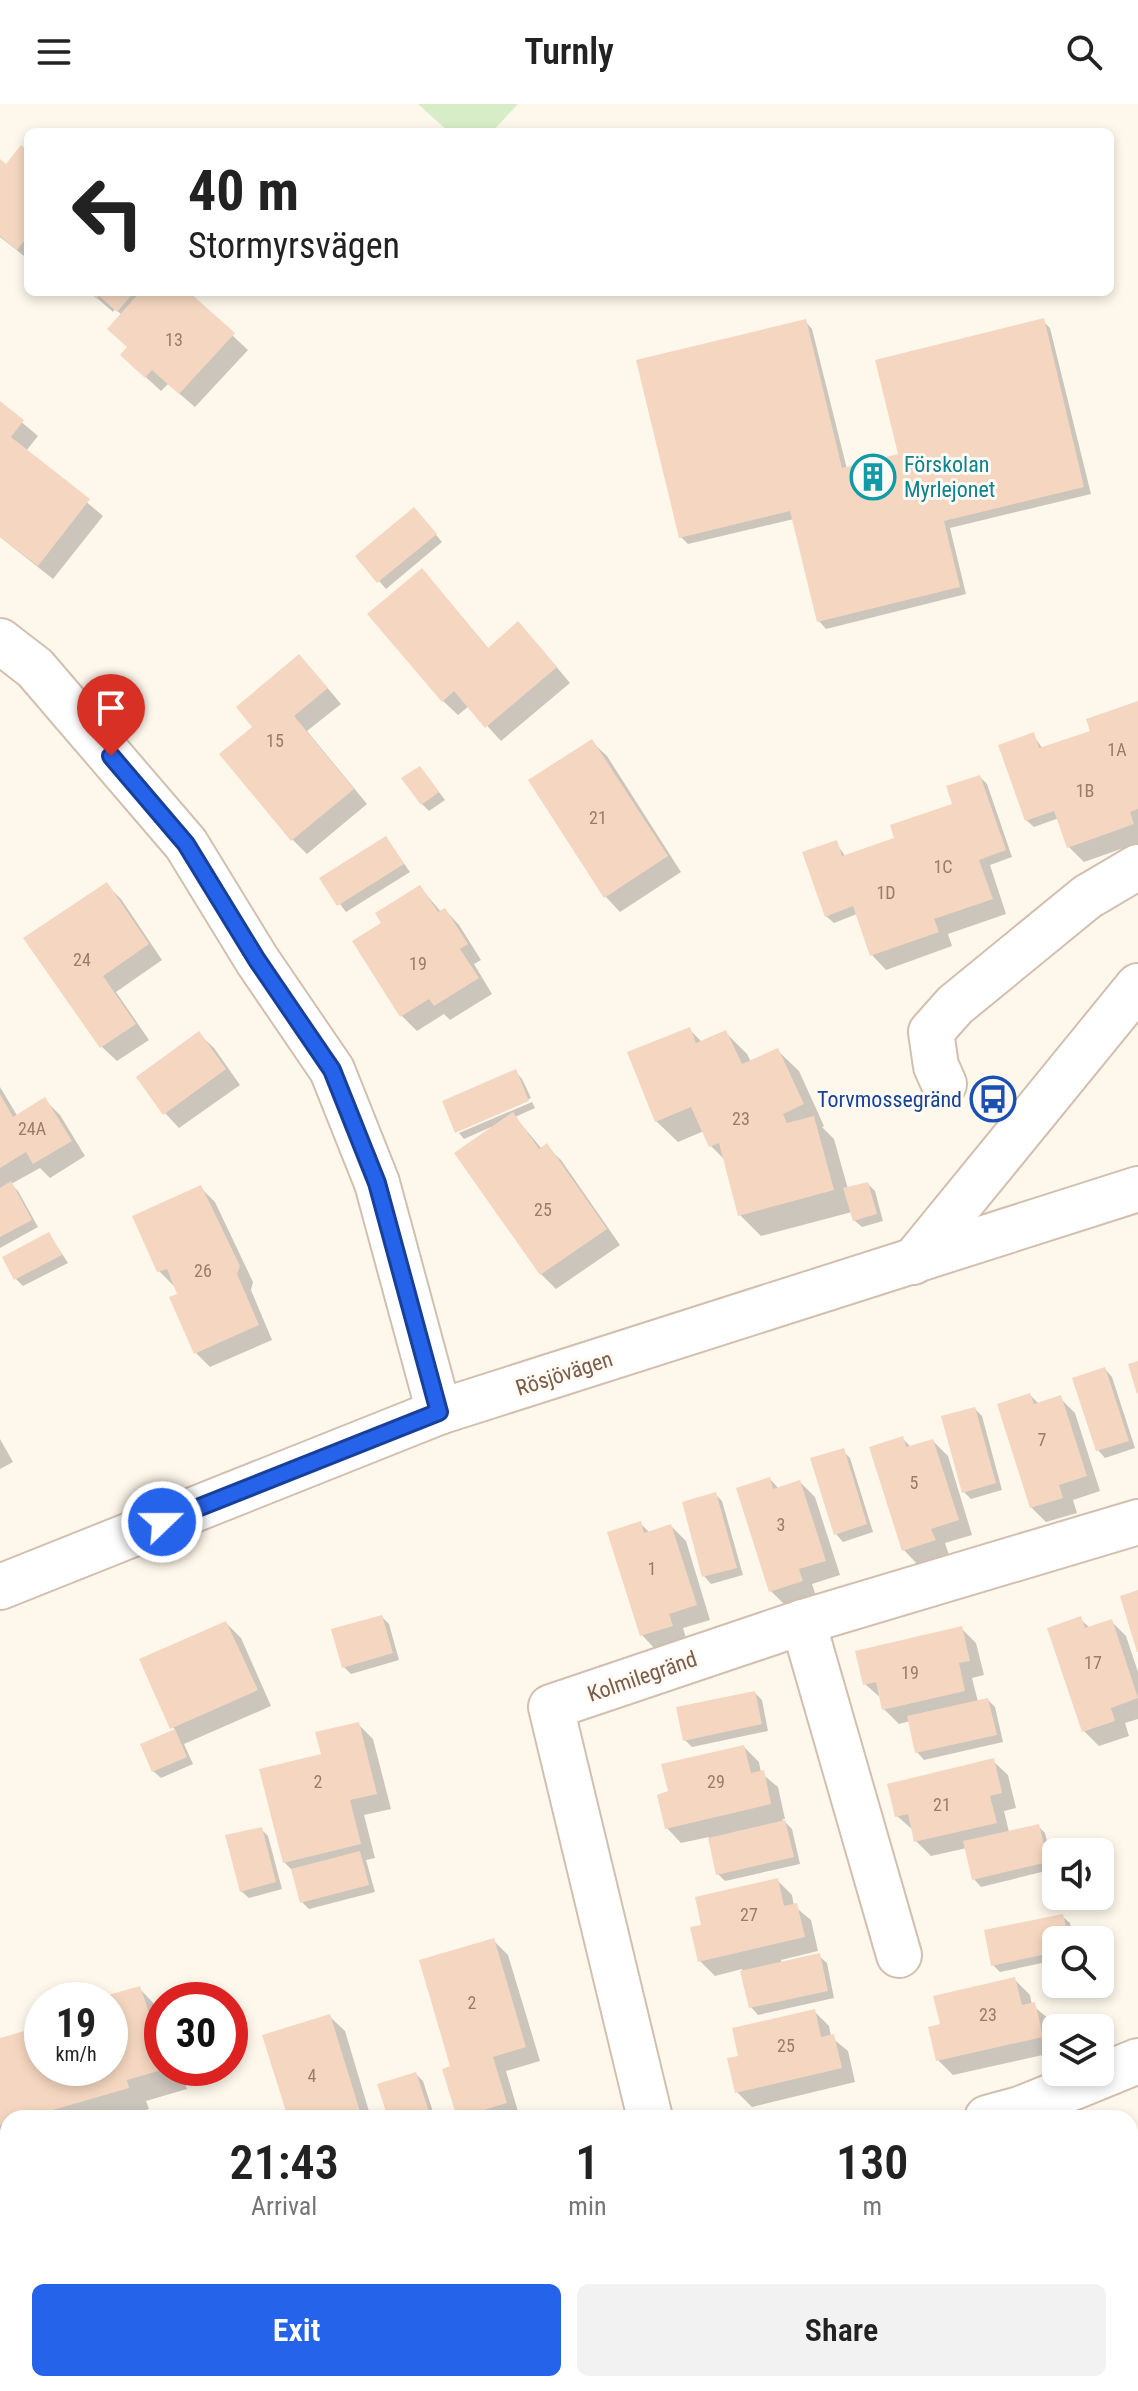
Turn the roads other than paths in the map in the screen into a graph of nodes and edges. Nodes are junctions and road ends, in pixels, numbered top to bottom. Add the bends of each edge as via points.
1 (0, 641) edge
2 (1138, 867) edge
3 (1138, 986) edge
4 (944, 1084) dead end
5 (1138, 1189) edge
6 (913, 1262) junction
7 (439, 1412) junction
8 (1138, 1522) edge
9 (0, 1587) edge
10 (803, 1622) junction
11 (899, 1955) dead end
12 (1138, 2061) edge
13 (648, 2110) edge
14 (1016, 2110) edge

1 - 7 street via 35,668 186,844 332,1070 377,1183
2 - 4 street via 1087,897 955,1005 931,1032
3 - 6 street
5 - 6 street, Rösjövägen
6 - 7 street, Rösjövägen
7 - 9 street, Rösjövägen
8 - 10 street, Kolmilegränd
10 - 11 street
10 - 13 street, Kolmilegränd via 551,1707
12 - 14 street

